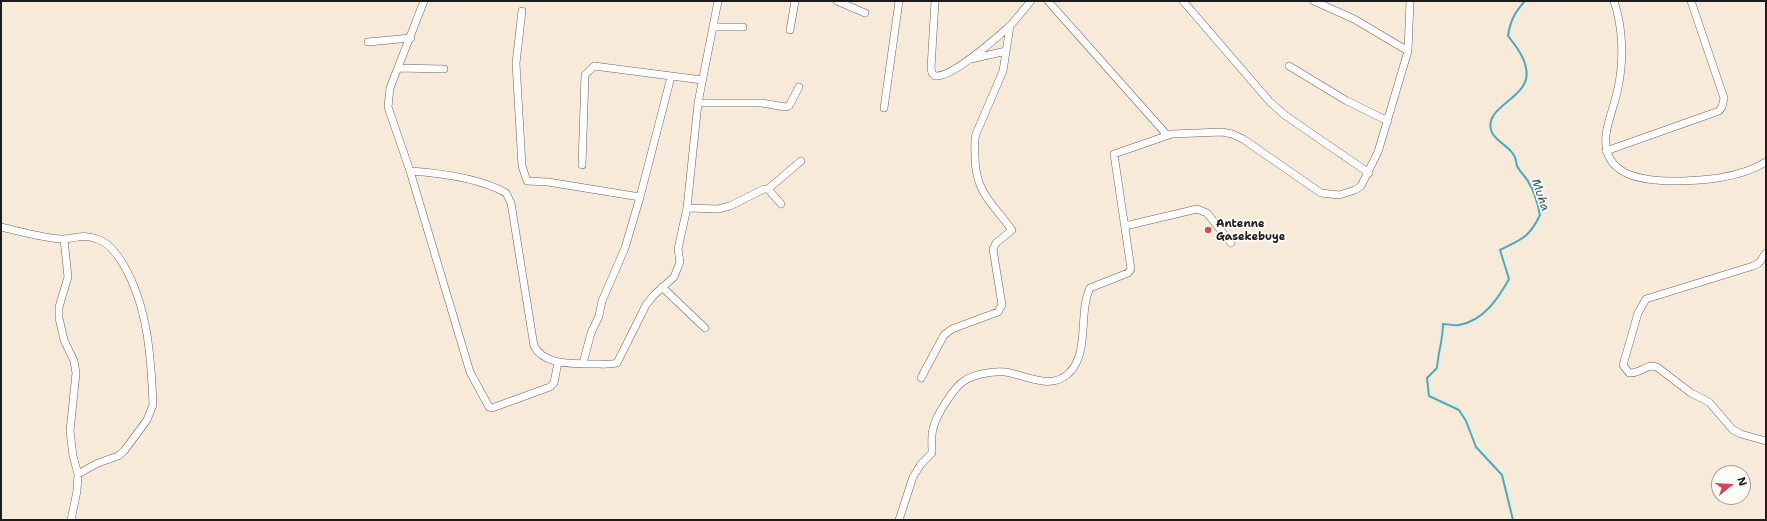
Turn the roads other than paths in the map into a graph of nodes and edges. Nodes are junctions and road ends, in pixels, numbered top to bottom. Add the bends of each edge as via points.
1 (424, 1) edge
2 (718, 1) edge
3 (795, 1) edge
4 (837, 1) edge
5 (899, 1) edge
6 (935, 1) edge
7 (1031, 1) edge
8 (1048, 1) edge
9 (1183, 1) edge
10 (1314, 1) edge
11 (1410, 1) edge
12 (1614, 1) edge
13 (1691, 1) edge
14 (522, 11) dead end
15 (865, 13) dead end
16 (1010, 26) junction
17 (713, 27) junction
18 (743, 27) dead end
19 (790, 30) dead end
20 (411, 38) junction
21 (368, 42) dead end
22 (1408, 50) junction
23 (1006, 51) junction
24 (969, 59) junction
25 (1288, 66) dead end
26 (398, 68) junction
27 (444, 69) dead end
28 (671, 76) junction
29 (702, 80) junction
30 (799, 87) dead end
31 (698, 103) junction
32 (884, 108) dead end
33 (1388, 121) junction
34 (1167, 135) junction
35 (1606, 151) junction
36 (801, 161) dead end
37 (1766, 162) edge
38 (582, 165) dead end
39 (410, 170) junction
40 (1369, 173) junction
41 (768, 189) junction
42 (640, 197) junction
43 (781, 204) dead end
44 (687, 208) junction
45 (1, 226) edge
46 (1125, 226) junction
47 (64, 239) junction
48 (1231, 243) dead end
49 (1766, 253) edge
50 (662, 287) junction
51 (705, 328) dead end
52 (558, 362) junction
53 (583, 363) junction
54 (921, 378) dead end
55 (1766, 441) edge
56 (78, 474) junction
57 (71, 520) edge
58 (899, 520) edge

1 - 20 street
2 - 17 street
3 - 19 street
4 - 15 street
5 - 32 street
6 - 24 street via 932,73 944,75
7 - 16 street
8 - 34 street
9 - 40 street via 1270,102 1286,116
10 - 22 street via 1354,19
11 - 22 street
12 - 35 street via 1621,32 1621,56 1618,87 1606,135
13 - 35 street via 1724,98 1722,107 1719,111
14 - 42 street via 516,63 525,179
16 - 23 street
16 - 24 street
17 - 18 street
17 - 29 street
20 - 21 street
20 - 26 street
22 - 33 street
23 - 24 street
23 - 54 street via 1003,71 974,144 975,170 981,188 1012,230 996,243 993,249 1002,305 998,312 952,330 944,336
25 - 33 street via 1347,101
26 - 27 street
26 - 39 street via 390,88 388,107
28 - 29 street
28 - 38 street via 594,66 589,69 585,75
28 - 42 street
29 - 31 street
30 - 31 street via 789,106 785,108 762,103
31 - 44 street
33 - 40 street
34 - 40 street via 1222,132 1232,134 1274,159 1313,189 1331,195 1361,186
34 - 46 street via 1114,154
35 - 37 street via 1619,170 1628,175 1658,181 1688,181 1737,174
36 - 41 street
39 - 52 street via 438,173 506,193 511,203 534,346 541,355
39 - 52 street via 470,372 489,407 550,387 554,383
41 - 43 street
41 - 44 street via 718,209
42 - 53 street via 625,248 602,301
44 - 50 street via 678,248 680,262 674,277
45 - 47 street via 20,232
46 - 48 street via 1197,209 1207,213
46 - 58 street via 1130,271 1090,288 1079,356 1074,368 1062,378 1053,381 1030,380 999,372 963,381 942,408 933,428 932,453 913,476
47 - 56 street via 68,284 59,307 59,318 76,373 70,431 72,456
47 - 56 street via 85,236 99,239 118,256 135,286 141,304 152,378 151,413 134,438 118,456
49 - 55 street via 1759,263 1753,266 1646,298 1638,313 1623,365 1629,373 1635,374 1647,366 1657,367 1691,393 1709,402 1733,430
50 - 51 street
50 - 53 street via 646,305 617,363
52 - 53 street
56 - 57 street

